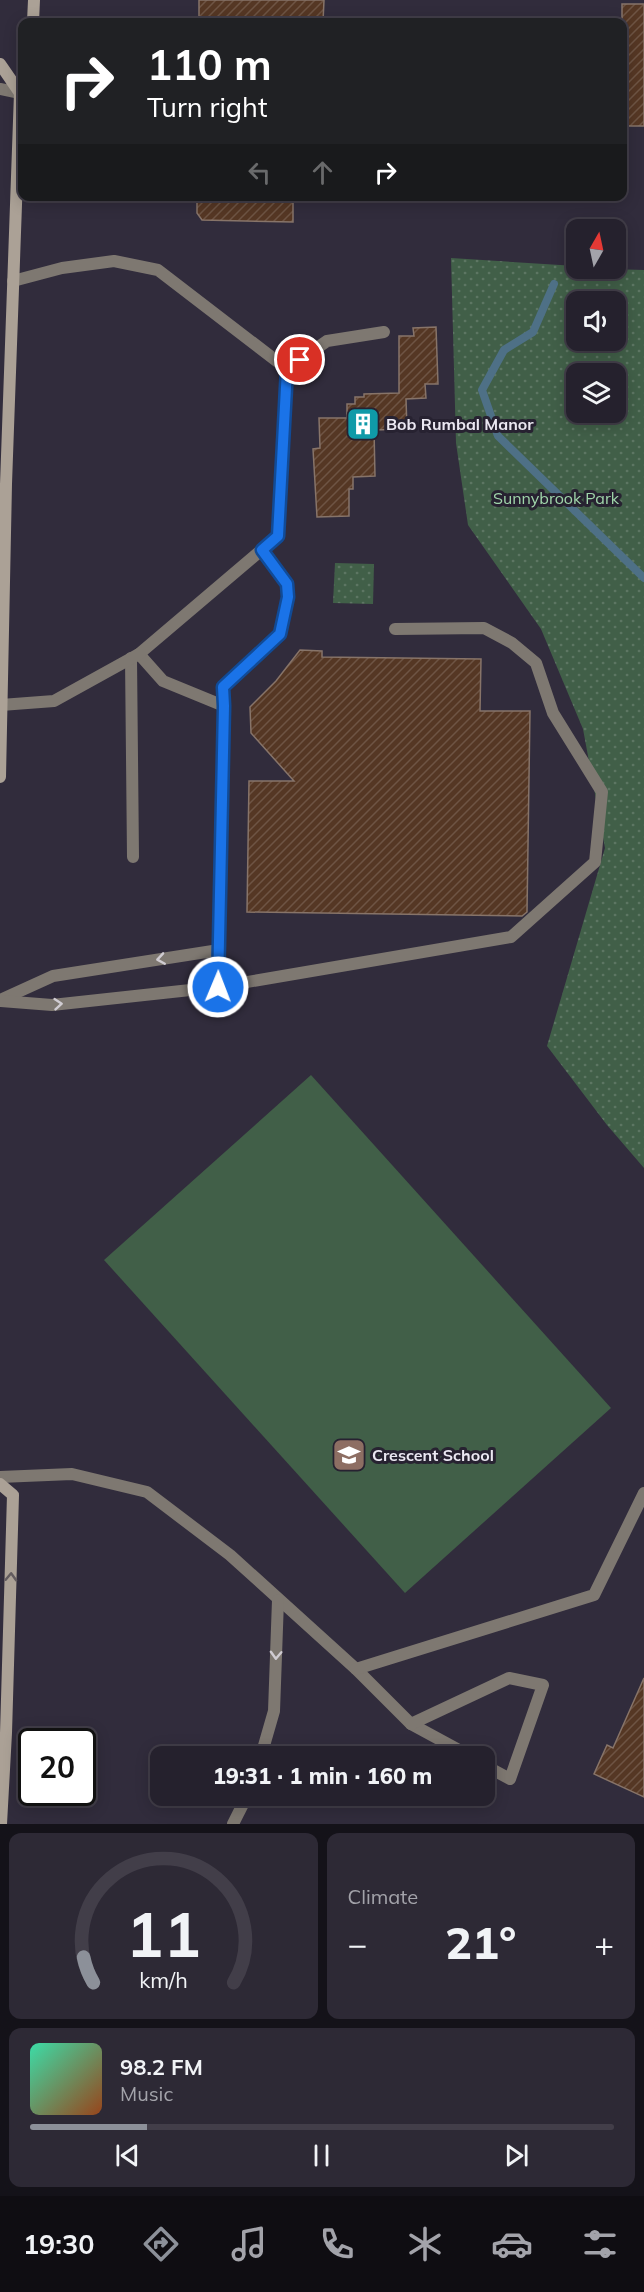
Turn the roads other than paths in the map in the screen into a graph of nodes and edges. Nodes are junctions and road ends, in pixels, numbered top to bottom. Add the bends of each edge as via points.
1 (34, 0) edge
2 (33, 18) edge
3 (0, 64) edge
4 (18, 85) edge
5 (18, 88) edge
6 (0, 89) edge
7 (18, 160) edge
8 (13, 280) junction
9 (384, 332) dead end
10 (287, 369) junction
11 (262, 550) junction
12 (395, 628) dead end
13 (135, 656) junction
14 (1, 705) edge
15 (224, 706) junction
16 (0, 777) edge
17 (133, 857) dead end
18 (219, 950) junction
19 (218, 987) junction
20 (0, 1000) edge
21 (0, 1477) edge
22 (0, 1484) edge
23 (644, 1493) edge
24 (278, 1600) junction
25 (356, 1669) junction
26 (411, 1724) junction
27 (264, 1746) edge
28 (452, 1746) edge
29 (495, 1771) edge
30 (242, 1806) edge
31 (1, 1824) edge
32 (233, 1824) edge

1 - 2 main road
3 - 4 main road
5 - 6 street
7 - 8 main road
8 - 10 street via 114,261 158,270
8 - 14 main road
9 - 10 street via 327,341
10 - 11 street via 278,536
11 - 13 street
11 - 15 street via 287,584 285,617 280,634 223,687
12 - 19 street via 484,628 512,643 536,663 553,713 602,792 596,862 511,937
13 - 14 street via 54,701
13 - 15 street via 162,681
13 - 17 street
14 - 16 main road
15 - 18 street
18 - 19 street
18 -> 20 street via 53,976
20 -> 19 street via 52,1005
21 - 24 street via 72,1474 147,1492 230,1554
31 -> 22 main road via 13,1496
23 - 25 street via 594,1595
24 - 25 street
24 -> 27 street via 274,1711
25 - 26 street
26 - 28 street
26 - 29 street via 509,1678 543,1685 510,1779
30 - 32 street

